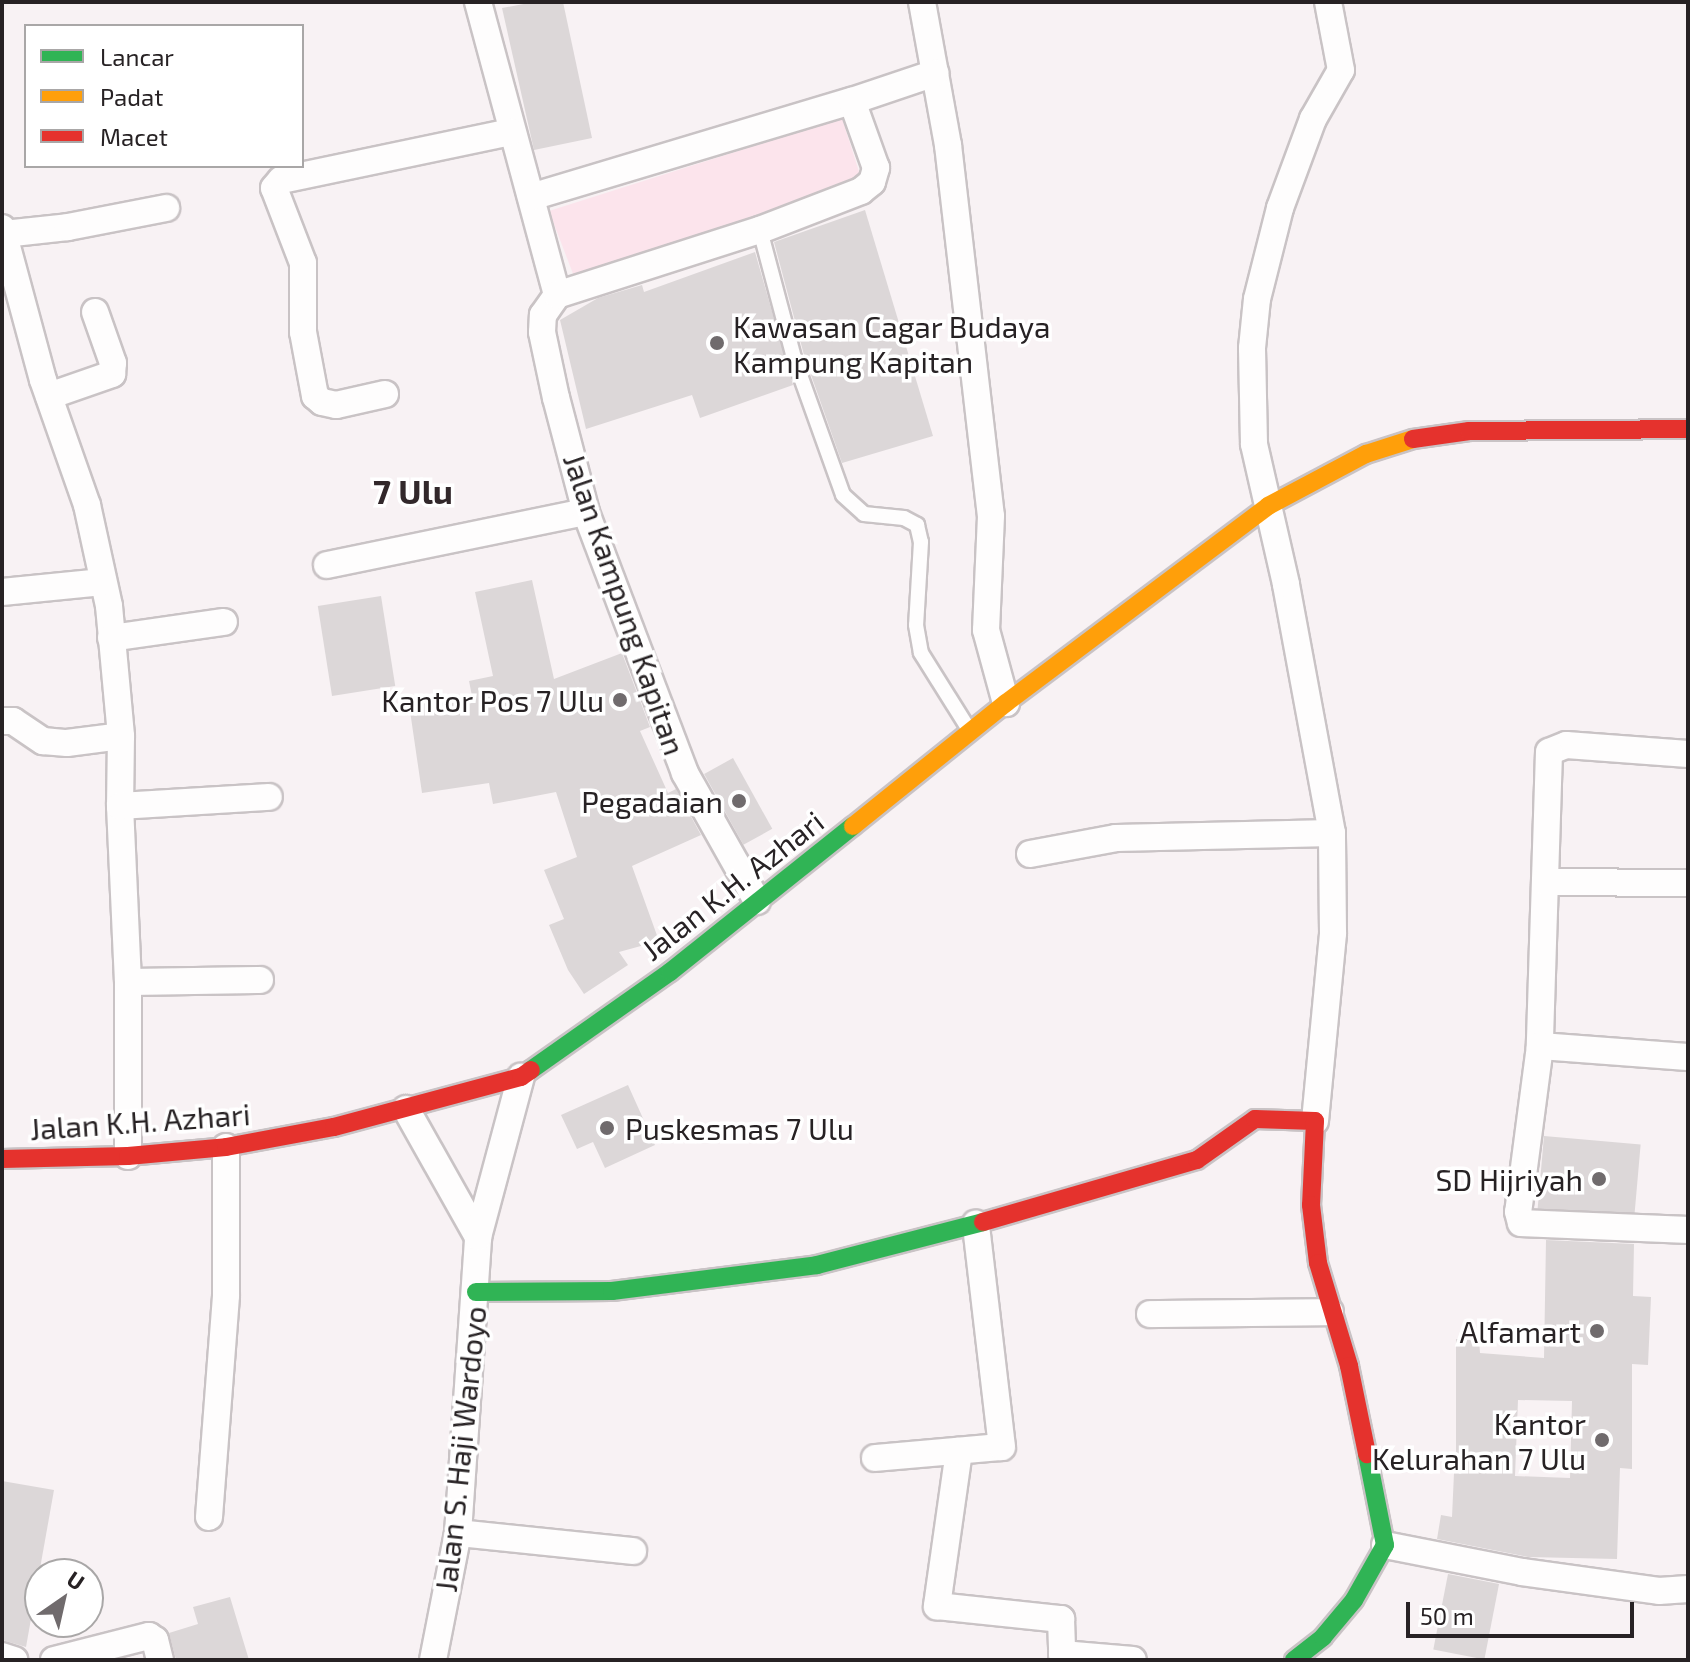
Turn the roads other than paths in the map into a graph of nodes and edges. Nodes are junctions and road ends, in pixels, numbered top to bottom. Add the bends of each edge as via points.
1 (478, 2) edge
2 (922, 2) edge
3 (1328, 2) edge
4 (935, 73) junction
5 (852, 101) junction
6 (512, 137) junction
7 (531, 197) junction
8 (166, 208) dead end
9 (760, 230) junction
10 (3, 231) edge
11 (557, 295) junction
12 (95, 312) dead end
13 (385, 394) dead end
14 (49, 396) junction
15 (1688, 429) edge
16 (1268, 506) junction
17 (586, 512) junction
18 (327, 565) dead end
19 (103, 582) junction
20 (2, 592) edge
21 (224, 622) dead end
22 (111, 638) junction
23 (1006, 703) junction
24 (2, 721) edge
25 (970, 732) junction
26 (121, 736) junction
27 (1688, 754) edge
28 (269, 797) dead end
29 (120, 806) junction
30 (1332, 833) junction
31 (1030, 854) dead end
32 (1545, 882) junction
33 (1688, 883) edge
34 (757, 901) junction
35 (260, 980) dead end
36 (128, 982) junction
37 (1540, 1046) junction
38 (1688, 1057) edge
39 (521, 1077) junction
40 (406, 1109) junction
41 (1315, 1121) junction
42 (226, 1147) junction
43 (128, 1156) junction
44 (2, 1159) edge
45 (976, 1224) junction
46 (1688, 1230) edge
47 (478, 1237) junction
48 (476, 1292) junction
49 (1330, 1312) junction
50 (1150, 1314) dead end
51 (959, 1451) junction
52 (875, 1458) dead end
53 (209, 1517) dead end
54 (458, 1533) junction
55 (1395, 1547) junction
56 (633, 1551) dead end
57 (1688, 1589) edge
58 (2, 1656) edge
59 (14, 1660) edge
60 (54, 1660) edge
61 (160, 1660) edge
62 (433, 1660) edge
63 (1133, 1660) edge
64 (1294, 1660) edge

1 - 6 street
2 - 4 street
3 - 16 street via 1341,70 1313,119 1280,208 1257,299 1254,438
4 - 5 street
4 - 23 street via 959,230 991,516 986,630
5 - 7 street
5 - 9 street via 876,168 872,182
6 - 7 street
6 - 13 street via 281,180 274,188 303,263 303,332 315,396 328,405
7 - 11 street
8 - 10 street via 68,227
9 - 11 street
9 - 25 lane via 794,358 843,495 864,514 904,518 917,525 921,542 916,625 921,653
10 - 14 street
11 - 17 street, Jalan Kampung Kapitan via 545,308 542,332
12 - 14 street via 112,374
14 - 19 street via 87,505
15 - 16 street, Jalan K.H. Azhari via 1469,431 1410,439 1366,454
16 - 23 street, Jalan K.H. Azhari
16 - 30 street
17 - 18 street
17 - 34 street, Jalan Kampung Kapitan via 685,773
19 - 20 street
19 - 22 street
21 - 22 street
22 - 26 street
23 - 25 street, Jalan K.H. Azhari
24 - 26 street via 13,721 43,741
25 - 34 street, Jalan K.H. Azhari
26 - 29 street
27 - 32 street via 1566,745 1549,752
28 - 29 street
29 - 36 street
30 - 31 street via 1116,838
30 - 41 street via 1333,933
32 - 33 street
32 - 37 street
34 - 39 street, Jalan K.H. Azhari via 670,972
35 - 36 street
36 - 43 street
37 - 38 street
37 - 46 street via 1518,1212 1521,1223
39 - 40 street, Jalan K.H. Azhari
39 - 47 street, Jalan S. Haji Wardoyo
40 - 42 street, Jalan K.H. Azhari
40 - 47 street
41 - 45 street via 1255,1119 1197,1160
41 - 49 street via 1311,1205
42 - 43 street, Jalan K.H. Azhari
42 - 53 street via 226,1295
43 - 44 street, Jalan K.H. Azhari
45 - 48 street via 817,1265 720,1280 612,1291
45 - 51 street via 1002,1447
47 - 48 street, Jalan S. Haji Wardoyo
48 - 54 street, Jalan S. Haji Wardoyo
49 - 50 street
49 - 55 street
51 - 52 street
51 - 63 street via 937,1606 1061,1619 1062,1654
54 - 56 street
54 - 62 street, Jalan S. Haji Wardoyo
55 - 57 street via 1537,1574 1659,1591
55 - 64 street via 1323,1637
58 - 59 street
60 - 61 street via 149,1636

